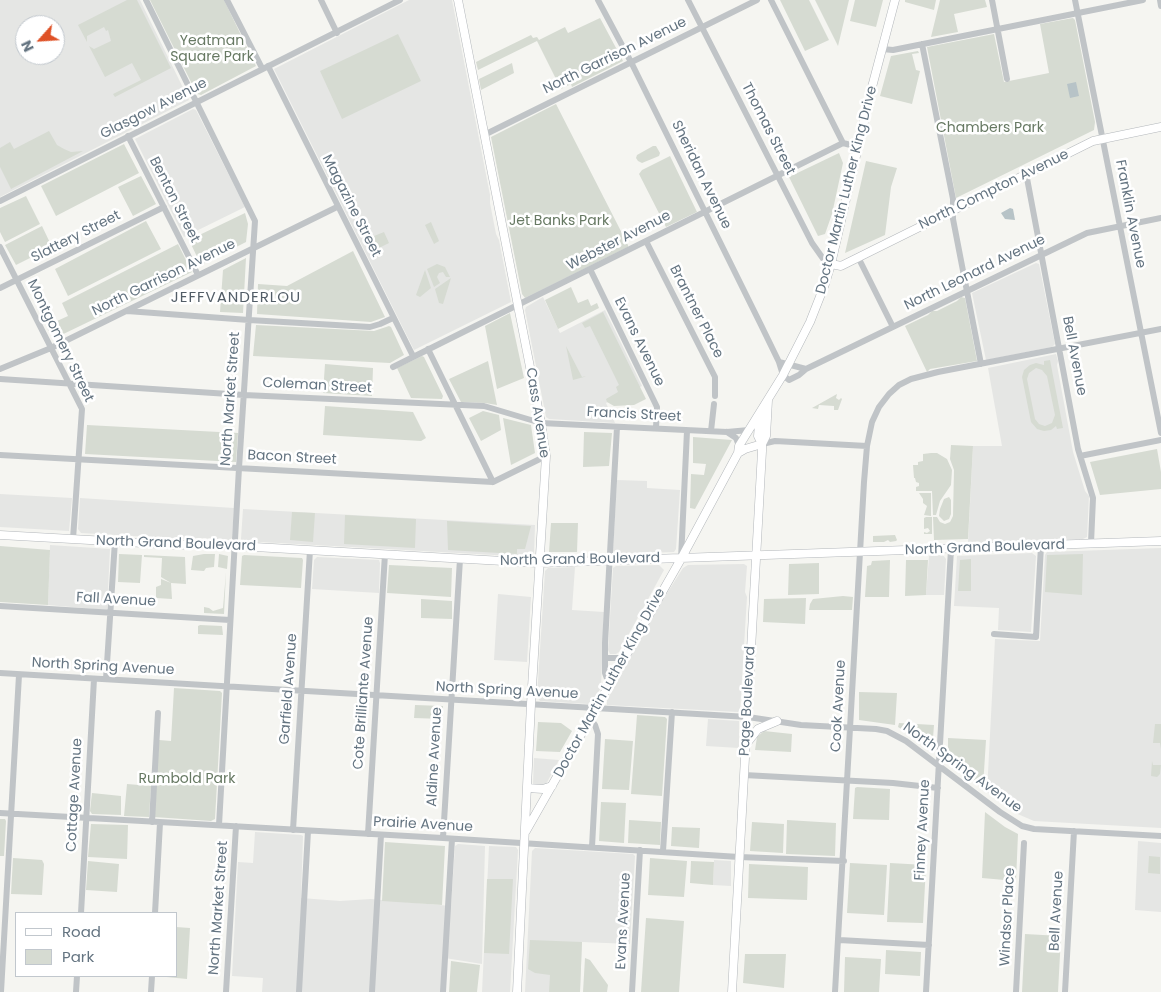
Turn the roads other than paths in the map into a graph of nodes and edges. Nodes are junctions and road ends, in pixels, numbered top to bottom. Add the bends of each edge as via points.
1 (146, 0) edge
2 (228, 0) edge
3 (321, 0) edge
4 (400, 0) edge
5 (458, 0) edge
6 (598, 0) edge
7 (688, 0) edge
8 (757, 0) edge
9 (771, 0) edge
10 (895, 0) edge
11 (992, 0) edge
12 (1075, 0) edge
13 (1143, 0) edge
14 (1160, 0) edge
15 (1161, 6) edge
16 (1078, 13) junction
17 (702, 27) junction
18 (998, 29) junction
19 (337, 33) junction
20 (922, 44) junction
21 (882, 50) junction
22 (631, 62) junction
23 (265, 67) junction
24 (1007, 79) dead end
25 (197, 101) junction
26 (1161, 127) edge
27 (484, 135) junction
28 (128, 136) junction
29 (1102, 138) junction
30 (844, 143) junction
31 (858, 147) junction
32 (1026, 173) junction
33 (778, 176) junction
34 (0, 201) edge
35 (164, 207) junction
36 (337, 207) junction
37 (953, 210) junction
38 (704, 212) junction
39 (1161, 218) edge
40 (1121, 226) junction
41 (646, 240) junction
42 (0, 247) edge
43 (254, 248) junction
44 (1042, 254) junction
45 (858, 257) junction
46 (831, 264) junction
47 (590, 269) junction
48 (198, 275) junction
49 (17, 280) junction
50 (0, 288) edge
51 (968, 291) junction
52 (517, 305) junction
53 (126, 311) junction
54 (393, 318) junction
55 (250, 320) junction
56 (892, 327) junction
57 (1161, 329) edge
58 (1141, 333) junction
59 (51, 348) junction
60 (428, 349) junction
61 (1060, 349) junction
62 (413, 356) junction
63 (779, 362) junction
64 (981, 364) junction
65 (789, 365) junction
66 (392, 367) dead end
67 (0, 369) edge
68 (806, 369) junction
69 (783, 375) junction
70 (0, 380) edge
71 (69, 384) junction
72 (244, 395) junction
73 (768, 399) junction
74 (455, 406) junction
75 (760, 411) junction
76 (541, 423) junction
77 (617, 427) junction
78 (656, 428) junction
79 (687, 430) junction
80 (749, 430) junction
81 (712, 431) junction
82 (727, 432) junction
83 (1161, 433) edge
84 (1161, 440) edge
85 (762, 444) junction
86 (867, 446) junction
87 (738, 450) junction
88 (0, 455) edge
89 (546, 456) junction
90 (1080, 456) junction
91 (78, 460) junction
92 (239, 468) junction
93 (493, 482) junction
94 (0, 535) edge
95 (73, 539) junction
96 (115, 541) junction
97 (1161, 541) edge
98 (1091, 543) junction
99 (234, 546) junction
100 (1041, 546) junction
101 (952, 549) junction
102 (310, 550) junction
103 (860, 552) junction
104 (385, 554) junction
105 (757, 556) junction
106 (460, 558) junction
107 (681, 559) junction
108 (610, 561) junction
109 (539, 563) junction
110 (0, 606) edge
111 (111, 613) junction
112 (230, 620) junction
113 (994, 634) dead end
114 (605, 658) junction
115 (624, 658) junction
116 (0, 673) edge
117 (19, 675) junction
118 (94, 679) junction
119 (106, 679) junction
120 (609, 684) junction
121 (226, 688) junction
122 (301, 692) junction
123 (376, 696) junction
124 (452, 700) junction
125 (531, 704) junction
126 (596, 708) junction
127 (672, 712) junction
128 (158, 713) dead end
129 (748, 717) junction
130 (590, 718) junction
131 (777, 721) junction
132 (851, 728) junction
133 (746, 745) junction
134 (939, 765) junction
135 (744, 775) junction
136 (848, 781) junction
137 (552, 786) junction
138 (527, 788) junction
139 (938, 788) junction
140 (0, 813) edge
141 (11, 814) junction
142 (86, 818) junction
143 (152, 822) junction
144 (160, 823) junction
145 (219, 825) junction
146 (236, 826) junction
147 (293, 830) junction
148 (308, 831) junction
149 (1074, 831) junction
150 (525, 833) junction
151 (368, 834) junction
152 (381, 835) junction
153 (1161, 836) edge
154 (443, 838) junction
155 (452, 839) junction
156 (1024, 843) dead end
157 (524, 844) junction
158 (592, 848) junction
159 (640, 850) junction
160 (664, 851) junction
161 (740, 857) junction
162 (844, 861) junction
163 (81, 912) edge
164 (155, 912) edge
165 (839, 940) junction
166 (929, 945) junction
167 (77, 977) edge
168 (152, 977) edge
169 (1, 992) edge
170 (76, 992) edge
171 (151, 992) edge
172 (226, 992) edge
173 (299, 992) edge
174 (372, 992) edge
175 (443, 992) edge
176 (518, 992) edge
177 (632, 992) edge
178 (732, 992) edge
179 (835, 992) edge
180 (926, 992) edge
181 (1016, 992) edge
182 (1065, 992) edge

1 - 25 street, North Market Street
2 - 23 street, Magazine Street
3 - 19 street
4 - 19 street, Glasgow Avenue
5 - 27 main road, Cass Avenue
6 - 22 street, Sheridan Avenue
7 - 17 street, Thomas Street
8 - 17 street, North Garrison Avenue
9 - 30 street
10 - 21 main road, Doctor Martin Luther King Drive
11 - 18 street
12 - 16 street, Franklin Avenue
13 - 16 street
14 - 15 street
16 - 18 street
16 - 29 street, Franklin Avenue
17 - 22 street, North Garrison Avenue
17 - 33 street, Thomas Street
18 - 20 street
18 - 24 street
19 - 23 street, Glasgow Avenue
20 - 21 street
20 - 37 street
21 - 31 main road, Doctor Martin Luther King Drive
22 - 27 street, North Garrison Avenue
22 - 38 street, Sheridan Avenue
23 - 25 street, Glasgow Avenue
23 - 36 street, Magazine Street
25 - 28 street, Glasgow Avenue
25 - 43 street, North Market Street via 254,216
26 - 29 main road, North Compton Avenue
27 - 52 main road, Cass Avenue
28 - 34 street, Glasgow Avenue
28 - 35 street, Benton Street
29 - 32 main road, North Compton Avenue
29 - 40 street, Franklin Avenue
30 - 31 street
30 - 33 street, Webster Avenue
31 - 46 main road, Doctor Martin Luther King Drive
32 - 37 main road, North Compton Avenue
32 - 44 street, Bell Avenue
33 - 38 street, Webster Avenue
33 - 46 street, Thomas Street via 816,251
35 - 48 street, Benton Street
35 - 49 street, Slattery Street
36 - 43 street, North Garrison Avenue
36 - 54 street, Magazine Street
37 - 45 main road, North Compton Avenue
37 - 51 street
38 - 41 street, Webster Avenue
38 - 63 street, Sheridan Avenue
39 - 40 street, North Leonard Avenue
40 - 44 street, North Leonard Avenue via 1087,232
40 - 58 street, Franklin Avenue
41 - 47 street, Webster Avenue
41 - 81 street, Brantner Place via 716,377
42 - 49 street, Montgomery Street
43 - 48 street, North Garrison Avenue
43 - 55 street, North Market Street
44 - 51 street, North Leonard Avenue
44 - 61 street, Bell Avenue
45 - 46 main road, North Compton Avenue via 841,266
45 - 56 street
46 - 65 main road, Doctor Martin Luther King Drive via 816,307
47 - 52 street, Webster Avenue
47 - 78 street, Evans Avenue via 657,407
48 - 53 street, North Garrison Avenue
49 - 50 street, Slattery Street
49 - 59 street, Montgomery Street
51 - 56 street, North Leonard Avenue
51 - 64 street
52 - 60 street, Webster Avenue
52 - 76 main road, Cass Avenue
53 - 55 street
53 - 59 street, North Garrison Avenue
54 - 55 street via 370,326
54 - 62 street, Magazine Street
55 - 72 street, North Market Street
56 - 68 street, North Leonard Avenue
57 - 58 street, Cook Avenue
58 - 61 street, Cook Avenue
58 - 83 street, Franklin Avenue
59 - 67 street, North Garrison Avenue
59 - 71 street, Montgomery Street
60 - 62 street, Webster Avenue
60 - 74 street
61 - 64 street, Cook Avenue
61 - 90 street, Bell Avenue
62 - 66 street, Webster Avenue
63 - 65 street
63 - 69 street, Sheridan Avenue
64 - 86 street, Cook Avenue via 912,379 900,385 879,407
65 - 68 street
65 - 69 main road, Doctor Martin Luther King Drive
68 - 69 street, North Leonard Avenue via 791,380
69 - 73 main road, Doctor Martin Luther King Drive
70 - 71 street, Coleman Street
71 - 72 street, Coleman Street
71 - 91 street, Montgomery Street via 82,409
72 - 74 street, Coleman Street
72 - 92 street, North Market Street
73 - 75 main road, Doctor Martin Luther King Drive
73 - 85 main road, Doctor Martin Luther King Drive via 766,436
74 - 76 street, Coleman Street via 484,406
74 - 93 street
75 - 80 main road, Doctor Martin Luther King Drive
75 - 85 main road, Page Boulevard via 758,436
76 - 77 street, Francis Street
76 - 89 main road, Cass Avenue
77 - 78 street, Francis Street
77 - 108 street
78 - 79 street, Francis Street
79 - 81 street, Francis Street
79 - 107 street
80 - 82 street, Francis Street
80 - 87 main road, Doctor Martin Luther King Drive
81 - 82 street, Francis Street
82 - 87 street via 736,438
84 - 90 street
85 - 86 street via 774,441
85 - 87 main road
85 - 105 main road, Page Boulevard
86 - 103 street, Cook Avenue
87 - 107 main road, Doctor Martin Luther King Drive
88 - 91 street, Bacon Street
89 - 93 street, Bacon Street
89 - 109 main road, Cass Avenue
90 - 98 street, Bell Avenue via 1093,498
91 - 92 street, Bacon Street
91 - 95 street, Montgomery Street
92 - 93 street, Bacon Street
92 - 99 street, North Market Street
94 - 95 main road, North Grand Boulevard
95 - 96 main road, North Grand Boulevard
96 - 99 main road, North Grand Boulevard
96 - 111 street
97 - 98 main road, North Grand Boulevard
98 - 100 main road, North Grand Boulevard
99 - 102 main road, North Grand Boulevard
99 - 112 street, North Market Street
100 - 101 main road, North Grand Boulevard
100 - 113 street via 1036,637
101 - 103 main road, North Grand Boulevard
101 - 134 street, Finney Avenue
102 - 104 main road, North Grand Boulevard
102 - 122 street, Garfield Avenue
103 - 105 main road, North Grand Boulevard
103 - 132 street, Cook Avenue
104 - 106 main road, North Grand Boulevard
104 - 123 street, Cote Brilliante Avenue
105 - 107 main road, North Grand Boulevard
105 - 129 main road, Page Boulevard
106 - 109 main road, North Grand Boulevard
106 - 124 street, Aldine Avenue
107 - 108 main road, North Grand Boulevard
107 - 115 main road, Doctor Martin Luther King Drive
108 - 109 main road, North Grand Boulevard
108 - 114 street
109 - 125 main road, Cass Avenue
110 - 111 street, Fall Avenue
111 - 112 street, Fall Avenue
111 - 119 street
112 - 121 street, North Market Street
114 - 115 street
114 - 120 street
115 - 120 main road, Doctor Martin Luther King Drive
116 - 117 street, North Spring Avenue
117 - 118 street, North Spring Avenue
117 - 141 street
118 - 119 street, North Spring Avenue
118 - 142 street, Cottage Avenue
119 - 121 street, North Spring Avenue
120 - 126 main road, Doctor Martin Luther King Drive
121 - 122 street, North Spring Avenue
121 - 145 street, North Market Street
122 - 123 street, North Spring Avenue
122 - 147 street, Garfield Avenue
123 - 124 street, North Spring Avenue
123 - 151 street, Cote Brilliante Avenue
124 - 125 street, North Spring Avenue
124 - 154 street, Aldine Avenue
125 - 126 street, North Spring Avenue
125 - 138 main road, Cass Avenue
126 - 127 street, North Spring Avenue
126 - 130 main road, Doctor Martin Luther King Drive
127 - 129 street, North Spring Avenue
127 - 160 street
128 - 143 street
129 - 131 street, North Spring Avenue
129 - 133 main road, Page Boulevard
130 - 137 main road, Doctor Martin Luther King Drive
130 - 158 street via 598,734
131 - 132 street, North Spring Avenue
131 - 133 main road via 758,729
132 - 134 street, North Spring Avenue via 876,729 897,735
132 - 136 street, Cook Avenue
133 - 135 main road, Page Boulevard
134 - 139 street, Finney Avenue
134 - 149 street, North Spring Avenue via 1017,824 1034,829
135 - 136 street
135 - 161 main road, Page Boulevard
136 - 139 street
136 - 162 street, Cook Avenue
137 - 138 main road
137 - 150 main road, Doctor Martin Luther King Drive
138 - 150 main road, Cass Avenue
139 - 166 street, Finney Avenue
140 - 141 street, Prairie Avenue
141 - 142 street, Prairie Avenue
141 - 169 street
142 - 143 street, Prairie Avenue
142 - 163 street, Cottage Avenue
143 - 144 street, Prairie Avenue
144 - 145 street, Prairie Avenue
144 - 164 street
145 - 146 street, Prairie Avenue
146 - 147 street, Prairie Avenue
146 - 172 street, North Market Street
147 - 148 street, Prairie Avenue
148 - 151 street, Prairie Avenue
148 - 173 street
149 - 153 street, North Spring Avenue
149 - 182 street, Bell Avenue
150 - 157 main road, Cass Avenue
151 - 152 street, Prairie Avenue
152 - 154 street, Prairie Avenue
152 - 174 street
154 - 155 street, Prairie Avenue
155 - 157 street, Prairie Avenue
155 - 175 street
156 - 181 street, Windsor Place
157 - 158 street, Prairie Avenue
157 - 176 main road
158 - 159 street, Prairie Avenue
159 - 160 street, Prairie Avenue
159 - 177 street, Evans Avenue
160 - 161 street, Prairie Avenue
161 - 162 street, Prairie Avenue
161 - 178 main road, Page Boulevard
162 - 165 street, Cook Avenue
165 - 166 street
165 - 179 street, Cook Avenue
166 - 180 street, Finney Avenue
167 - 170 street
168 - 171 street

